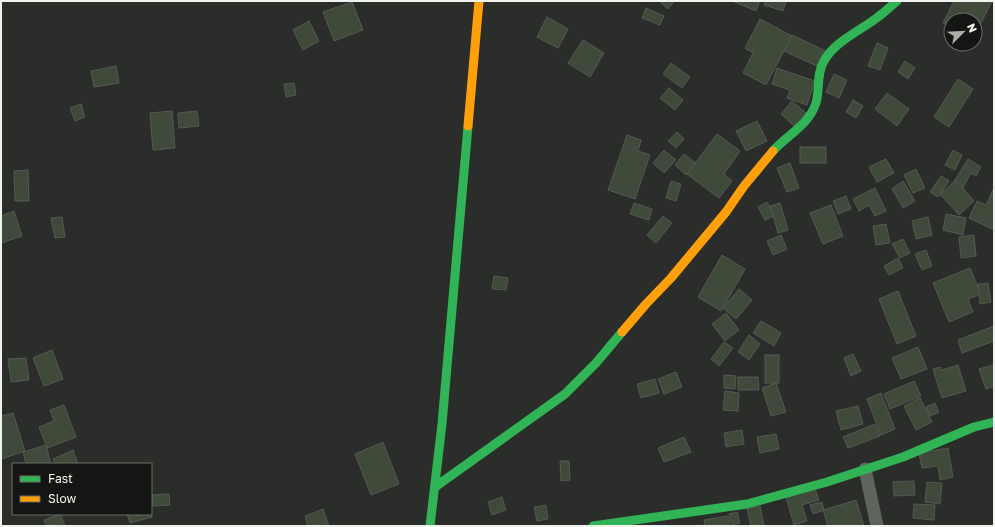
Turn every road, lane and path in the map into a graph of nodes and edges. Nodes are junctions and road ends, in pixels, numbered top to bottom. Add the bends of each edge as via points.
1 (479, 1) edge
2 (897, 1) edge
3 (994, 422) edge
4 (865, 469) junction
5 (435, 487) junction
6 (430, 526) edge
7 (593, 526) edge
8 (877, 526) edge

1 - 5 street
2 - 5 street via 836,47 823,62 816,103 809,116 777,147 671,278 596,363 565,394
3 - 4 street via 974,427 903,457
4 - 7 street via 747,504
4 - 8 street
5 - 6 street

